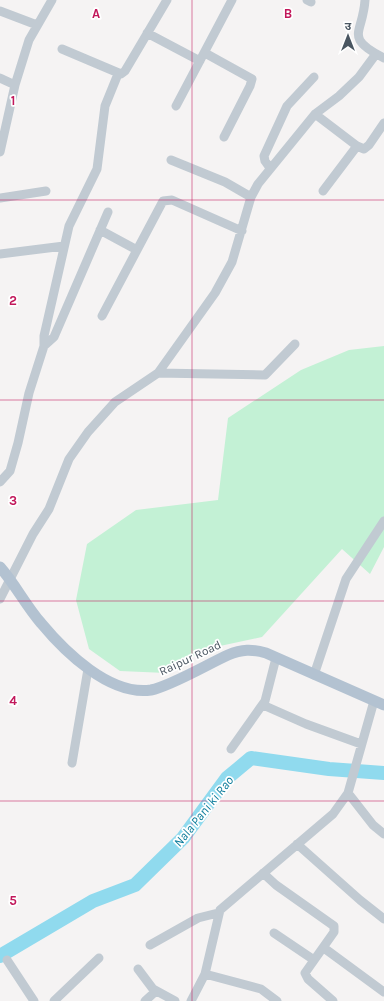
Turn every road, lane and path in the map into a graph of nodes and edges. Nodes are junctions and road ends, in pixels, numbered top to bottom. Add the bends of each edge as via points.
1 (52, 0) edge
2 (167, 0) edge
3 (232, 0) edge
4 (366, 0) edge
5 (0, 11) edge
6 (37, 25) junction
7 (147, 33) junction
8 (62, 49) dead end
9 (380, 56) edge
10 (203, 57) junction
11 (118, 74) junction
12 (314, 77) dead end
13 (0, 78) edge
14 (15, 85) junction
15 (176, 106) dead end
16 (315, 114) junction
17 (384, 123) edge
18 (224, 138) dead end
19 (2, 141) edge
20 (357, 146) junction
21 (0, 152) edge
22 (172, 160) dead end
23 (270, 168) junction
24 (46, 191) dead end
25 (323, 191) dead end
26 (251, 197) junction
27 (0, 198) edge
28 (108, 212) dead end
29 (100, 230) junction
30 (242, 231) junction
31 (64, 246) junction
32 (137, 250) junction
33 (0, 254) edge
34 (102, 316) dead end
35 (294, 344) dead end
36 (44, 346) junction
37 (158, 373) junction
38 (0, 482) edge
39 (384, 521) edge
40 (2, 569) edge
41 (10, 582) junction
42 (0, 599) edge
43 (276, 658) junction
44 (88, 669) junction
45 (314, 675) junction
46 (379, 703) edge
47 (263, 705) junction
48 (362, 744) junction
49 (231, 749) dead end
50 (72, 763) dead end
51 (348, 793) junction
52 (384, 834) edge
53 (297, 844) junction
54 (263, 873) junction
55 (218, 913) junction
56 (384, 920) edge
57 (274, 932) dead end
58 (150, 945) dead end
59 (324, 948) junction
60 (99, 958) dead end
61 (7, 960) dead end
62 (314, 960) junction
63 (138, 968) dead end
64 (205, 974) junction
65 (156, 991) junction
66 (384, 992) edge
67 (34, 1001) edge
68 (54, 1001) edge
69 (146, 1001) edge
70 (175, 1001) edge
71 (191, 1001) edge
72 (277, 1001) edge
73 (333, 1001) edge

1 - 6 street
2 - 7 street
3 - 10 street
4 - 9 street via 357,36 359,41
5 - 6 street
6 - 14 street via 29,40
7 - 10 street
7 - 11 street via 125,71
8 - 11 street
9 - 16 street via 339,96
10 - 15 street
10 - 18 street via 252,79
11 - 31 street via 105,106 97,169 89,189 73,214
12 - 23 street via 289,103 281,116 264,156
13 - 14 street
14 - 19 street
16 - 20 street
16 - 23 street
17 - 20 street via 366,148
19 - 21 street
20 - 25 street
22 - 26 street via 225,182
23 - 26 street
24 - 27 street
26 - 30 street
28 - 29 street
29 - 32 street
29 - 36 street via 54,337
30 - 32 street via 172,200 165,200 161,203
30 - 37 street via 232,262 215,293
31 - 33 street
31 - 36 street
32 - 34 street
35 - 37 street via 265,375
36 - 38 street via 10,471
37 - 41 street via 115,402 88,432 69,459 49,509 33,534
39 - 45 street via 346,579
40 - 41 main road, Raipur Road
41 - 42 street
41 - 44 main road, Raipur Road via 41,624
43 - 44 main road, Raipur Road via 254,650 238,651 165,686 151,690 125,688
43 - 45 main road, Raipur Road
43 - 47 street
44 - 50 street
45 - 46 main road, Raipur Road
46 - 48 street
47 - 48 street
47 - 49 street
48 - 51 street
51 - 52 street via 373,825
51 - 53 street via 334,814
53 - 54 street
53 - 56 street
54 - 55 street
54 - 59 street via 334,926 334,932
55 - 58 street via 198,918
55 - 64 street
57 - 62 street
59 - 62 street
59 - 66 street
60 - 68 street
61 - 67 street
62 - 73 street via 306,971 306,976
63 - 65 street
64 - 71 street
64 - 72 street via 249,985 270,994
65 - 69 street
65 - 70 street

